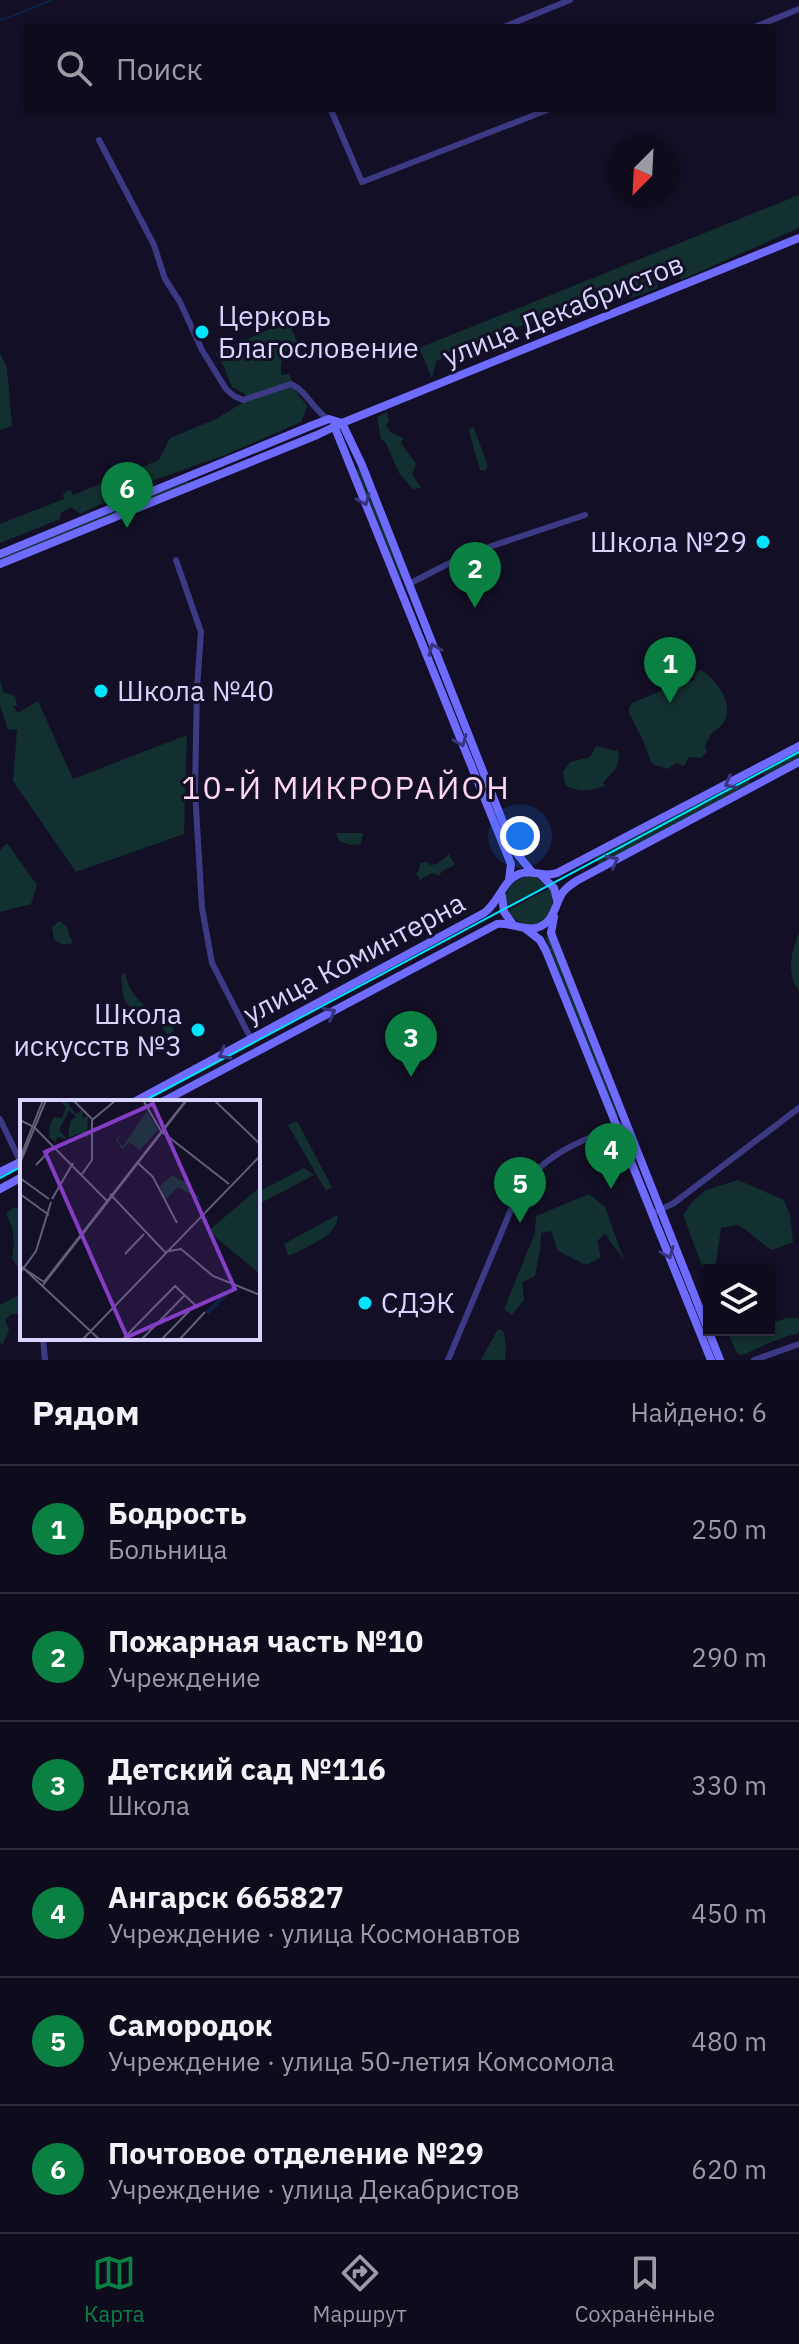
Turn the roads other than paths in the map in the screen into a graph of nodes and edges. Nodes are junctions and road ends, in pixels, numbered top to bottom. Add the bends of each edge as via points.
1 (570, 0) edge
2 (799, 9) edge
3 (511, 24) edge
4 (762, 24) edge
5 (332, 112) edge
6 (542, 112) edge
7 (99, 140) dead end
8 (799, 238) edge
9 (335, 423) junction
10 (362, 465) junction
11 (352, 469) junction
12 (192, 475) junction
13 (196, 485) junction
14 (585, 515) dead end
15 (0, 554) edge
16 (176, 560) dead end
17 (0, 564) edge
18 (409, 584) junction
19 (799, 746) edge
20 (799, 762) edge
21 (481, 763) junction
22 (471, 766) junction
23 (538, 874) junction
24 (505, 886) junction
25 (556, 909) junction
26 (514, 924) junction
27 (525, 928) junction
28 (251, 1039) junction
29 (138, 1100) edge
30 (166, 1100) edge
31 (799, 1108) edge
32 (0, 1119) edge
33 (621, 1125) junction
34 (20, 1160) edge
35 (20, 1162) edge
36 (0, 1172) edge
37 (20, 1178) edge
38 (0, 1189) edge
39 (661, 1209) junction
40 (652, 1214) junction
41 (43, 1340) edge
42 (799, 1344) edge
43 (45, 1360) edge
44 (448, 1360) edge
45 (711, 1360) edge
46 (720, 1360) edge
47 (754, 1360) edge

1 - 3 street
2 - 4 street
5 - 6 street via 362,182
7 - 9 street via 154,245 165,279 226,389 243,400 291,384
8 - 9 street, улица Декабристов
9 - 10 street
9 - 11 street
9 - 12 street, улица Декабристов
9 - 13 street, улица Декабристов
10 - 11 street
10 - 18 street
11 -> 22 street
12 - 13 street
12 - 15 street, улица Декабристов
13 - 17 street, улица Декабристов
14 - 18 street via 465,555
16 - 28 street via 201,632 195,791 204,916 212,963
21 -> 18 street
19 -> 23 street, улица Коминтерна via 604,850 554,874
25 -> 20 street via 563,892 578,880
21 - 22 street
21 - 23 street via 514,850
22 - 24 street via 511,864
23 - 24 street, улица Коминтерна via 517,875
23 - 25 street via 554,888
24 - 26 street via 501,904
24 - 28 street, улица Коминтерна via 484,913
25 - 27 street via 542,926
25 - 33 street via 552,937
26 - 27 street
30 -> 26 street, улица Коминтерна via 492,927
27 - 33 street via 546,951
28 -> 29 street, улица Коминтерна
31 - 39 street
32 - 34 street
33 - 39 street
33 - 40 street
33 - 44 street via 568,1147 527,1178
35 - 36 street
37 - 38 street
39 - 40 street
39 - 46 street
40 -> 45 street
41 - 43 street
42 - 47 street

